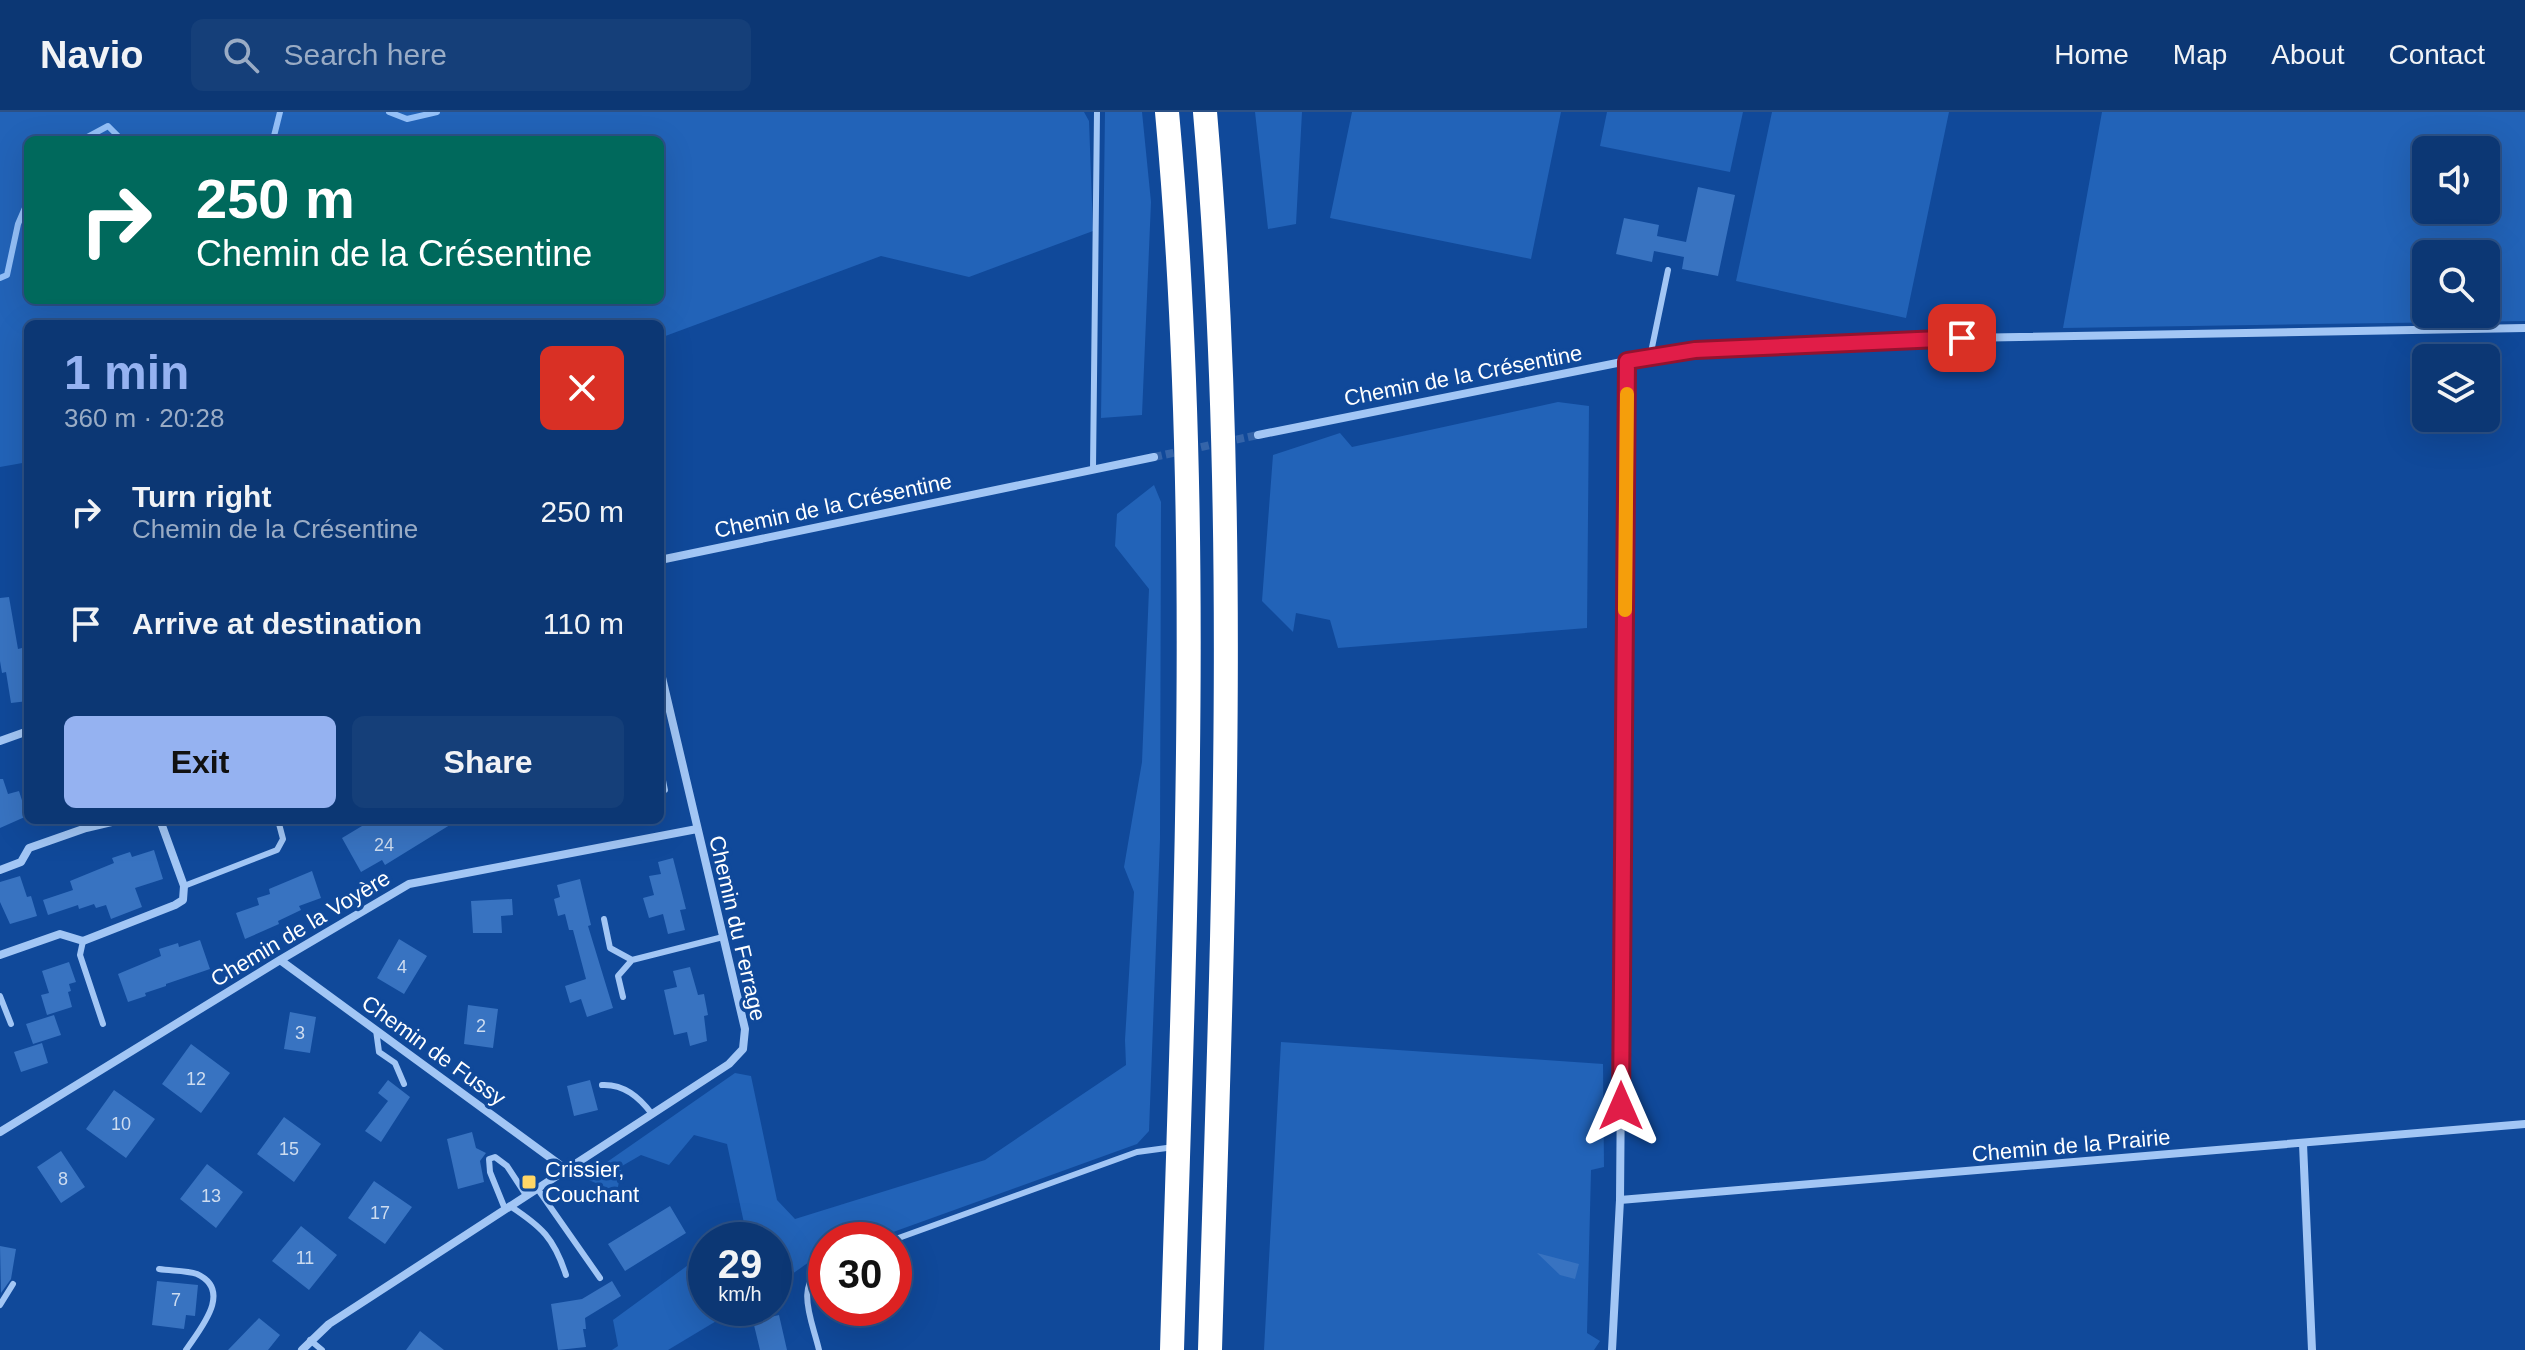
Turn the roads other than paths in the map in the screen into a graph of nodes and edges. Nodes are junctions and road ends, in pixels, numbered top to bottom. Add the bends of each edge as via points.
1 (1097, 112) edge
2 (1167, 112) edge
3 (1205, 112) edge
4 (1668, 270) dead end
5 (2525, 328) edge
6 (1650, 357) junction
7 (1627, 361) junction
8 (1258, 435) tunnel mouth
9 (1154, 457) tunnel mouth
10 (1093, 469) junction
11 (664, 559) edge
12 (664, 686) edge
13 (24, 732) edge
14 (0, 741) edge
15 (664, 785) edge
16 (665, 790) dead end
17 (103, 824) edge
18 (161, 824) edge
19 (279, 824) edge
20 (697, 829) junction
21 (0, 870) edge
22 (184, 886) junction
23 (604, 919) dead end
24 (723, 937) junction
25 (83, 941) junction
26 (0, 955) edge
27 (280, 960) junction
28 (632, 960) junction
29 (0, 996) edge
30 (623, 997) dead end
31 (11, 1024) dead end
32 (103, 1024) dead end
33 (376, 1030) junction
34 (404, 1084) dead end
35 (602, 1085) dead end
36 (652, 1114) junction
37 (0, 1120) edge
38 (2525, 1124) edge
39 (9, 1127) junction
40 (0, 1132) edge
41 (2303, 1144) junction
42 (1178, 1147) junction
43 (567, 1170) junction
44 (537, 1188) junction
45 (526, 1195) junction
46 (1620, 1200) junction
47 (508, 1207) junction
48 (912, 1233) edge
49 (159, 1269) dead end
50 (566, 1275) dead end
51 (600, 1278) dead end
52 (13, 1284) dead end
53 (0, 1305) edge
54 (814, 1326) edge
55 (310, 1340) junction
56 (186, 1350) edge
57 (302, 1350) edge
58 (322, 1350) edge
59 (819, 1350) edge
60 (1172, 1350) edge
61 (1210, 1350) edge
62 (1612, 1350) edge
63 (2312, 1350) edge

1 - 10 lane
2 - 42 highway via 1184,368 1188,587
3 - 61 highway via 1221,351 1226,586
4 - 6 lane
5 - 6 street, Chemin de la Crésentine via 1962,338 1695,350
6 - 7 street, Chemin de la Crésentine
7 - 8 street, Chemin de la Crésentine
7 - 46 street
9 - 10 street, Chemin de la Crésentine
10 - 11 street, Chemin de la Crésentine
12 - 20 street, Chemin du Ferrage
13 - 14 street
15 - 16 lane
17 - 21 street via 29,848 21,862
18 - 22 street
19 - 22 lane via 283,839 277,850
20 - 24 street, Chemin du Ferrage
20 - 27 street, Chemin de la Voyère via 409,884
22 - 25 street via 183,900 175,905
23 - 28 lane via 610,948
24 - 28 lane
24 - 36 street, Chemin du Ferrage via 745,1029 743,1049 729,1064
25 - 26 street via 60,934
25 - 32 lane via 80,955
27 - 33 street, Chemin de Fussy
27 - 39 street, Chemin de la Voyère
28 - 30 lane via 618,976
29 - 31 lane
33 - 34 lane via 379,1052 395,1063
33 - 43 street, Chemin de Fussy
35 - 36 lane via 626,1089
36 - 43 street, Chemin du Ferrage
37 - 39 street
38 - 41 street, Chemin de la Prairie
39 - 40 street, Chemin de la Voyère
41 - 46 street, Chemin de la Prairie
41 - 63 street
42 - 48 lane via 1137,1152
42 - 60 highway
43 - 44 street, Chemin du Ferrage
44 - 45 street, Chemin du Ferrage
44 - 51 lane
45 - 47 street, Chemin du Ferrage
45 - 47 lane via 507,1166 495,1157 489,1159
46 - 62 street
47 - 50 lane via 540,1226 557,1248
47 - 55 street, Chemin du Ferrage
49 - 56 lane via 193,1273 210,1285 212,1311
52 - 53 lane
54 - 59 lane
55 - 57 street, Chemin du Ferrage
55 - 58 lane

